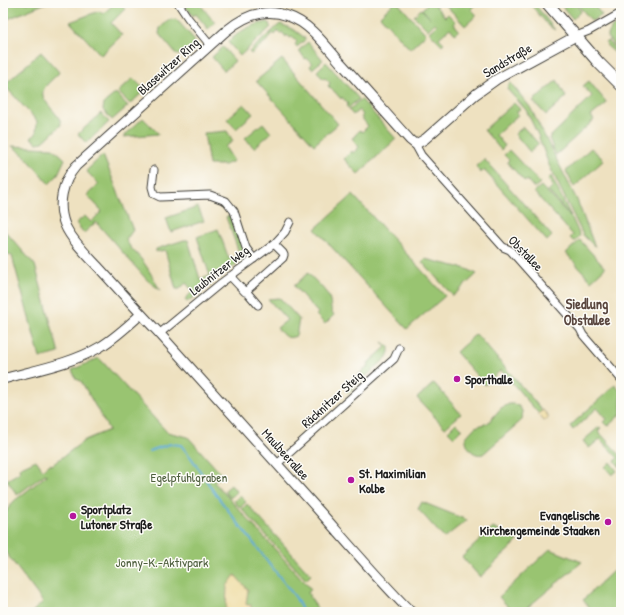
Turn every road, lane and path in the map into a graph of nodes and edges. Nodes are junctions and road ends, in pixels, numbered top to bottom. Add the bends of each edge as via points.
1 (178, 3) edge
2 (547, 3) edge
3 (621, 12) edge
4 (576, 36) junction
5 (210, 45) junction
6 (621, 85) edge
7 (415, 144) junction
8 (154, 170) dead end
9 (290, 222) dead end
10 (274, 244) junction
11 (254, 259) junction
12 (230, 276) junction
13 (246, 291) junction
14 (258, 305) dead end
15 (141, 314) junction
16 (159, 334) junction
17 (399, 348) dead end
18 (621, 378) edge
19 (3, 379) edge
20 (277, 464) junction
21 (411, 612) edge

1 - 5 street
2 - 4 main road
3 - 4 street, Sandstraße via 590,31
4 - 6 main road
4 - 7 street, Sandstraße via 497,79 425,139
5 - 7 street, Blasewitzer Ring via 233,25 249,16 263,12 287,15 296,19 310,29
5 - 15 street, Blasewitzer Ring via 76,166 64,185 62,213 69,233
7 - 18 street, Obstallee via 421,155 503,247 510,250
8 - 11 street via 152,187 154,194 160,198 210,195 226,201 234,211 246,248
9 - 10 street, Leubnitzer Weg
10 - 11 street, Leubnitzer Weg
10 - 13 street via 283,253 283,258
11 - 12 street, Leubnitzer Weg
12 - 13 street
12 - 16 street, Leubnitzer Weg
13 - 14 street
15 - 16 street, Maulbeerallee
15 - 19 street via 111,340 91,352
16 - 20 street, Maulbeerallee
17 - 20 street, Räcknitzer Steig via 394,359
20 - 21 street, Maulbeerallee

